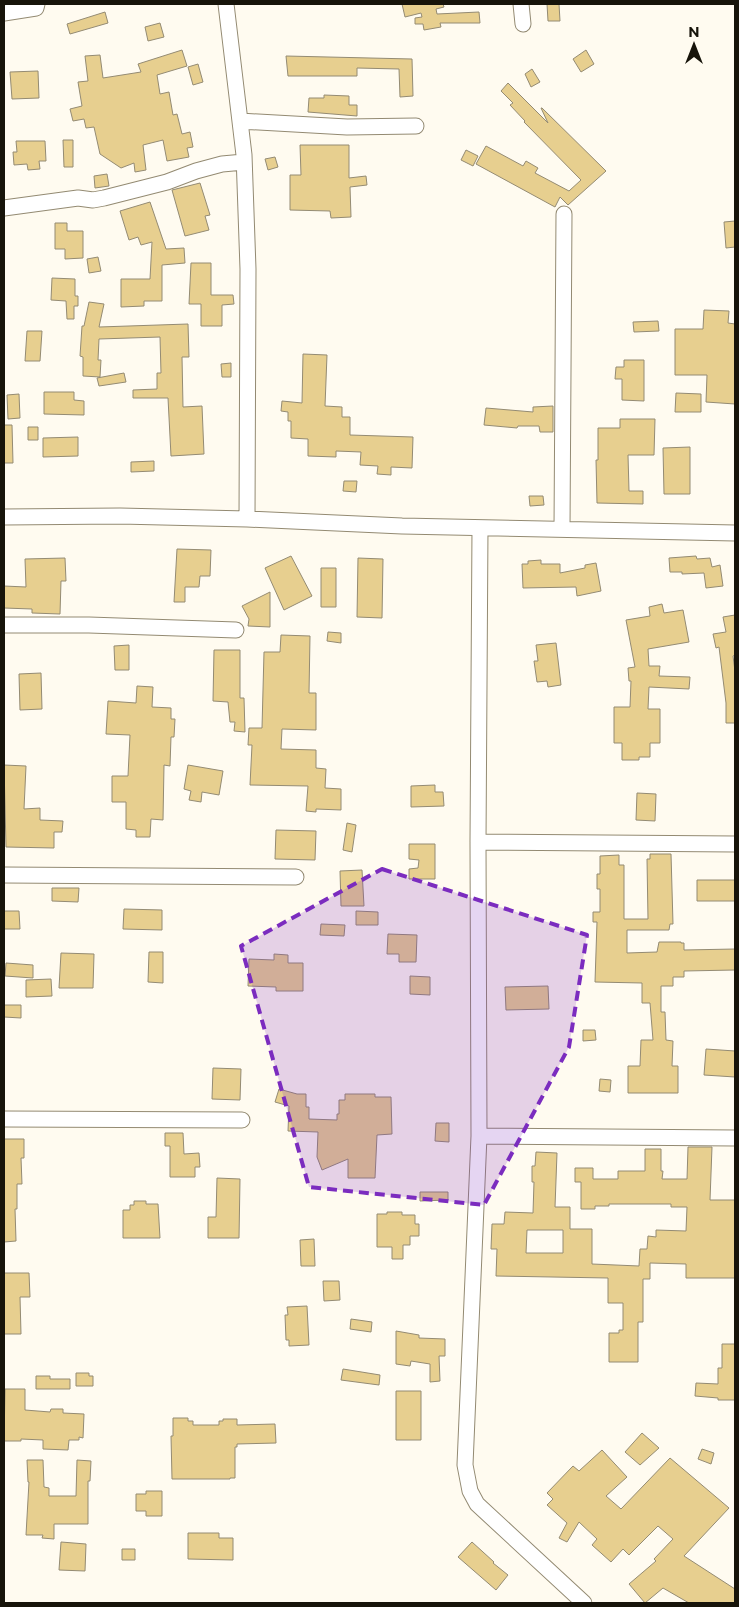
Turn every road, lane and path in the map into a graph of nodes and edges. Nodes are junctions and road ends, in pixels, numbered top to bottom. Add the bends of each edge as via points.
1 (37, 4) edge
2 (226, 4) edge
3 (521, 4) edge
4 (4, 12) edge
5 (523, 24) dead end
6 (240, 121) junction
7 (416, 126) dead end
8 (244, 162) junction
9 (4, 208) edge
10 (564, 214) dead end
11 (4, 517) edge
12 (247, 519) junction
13 (480, 528) junction
14 (562, 528) junction
15 (735, 533) edge
16 (4, 625) edge
17 (236, 630) dead end
18 (478, 842) junction
19 (735, 844) edge
20 (4, 874) edge
21 (296, 877) dead end
22 (4, 1119) edge
23 (242, 1120) dead end
24 (479, 1136) junction
25 (735, 1138) edge
26 (584, 1603) edge

1 - 4 street via 36,8
2 - 6 street
3 - 5 street
6 - 7 street via 347,127
6 - 8 street
8 - 9 street via 222,164 104,198 78,198
8 - 12 street via 248,269
10 - 14 street
11 - 12 street
12 - 13 street
13 - 14 street
13 - 18 street
14 - 15 street
16 - 17 street
18 - 19 street
18 - 24 street
20 - 21 street
22 - 23 street
24 - 25 street
24 - 26 street via 465,1465 470,1491 477,1504

